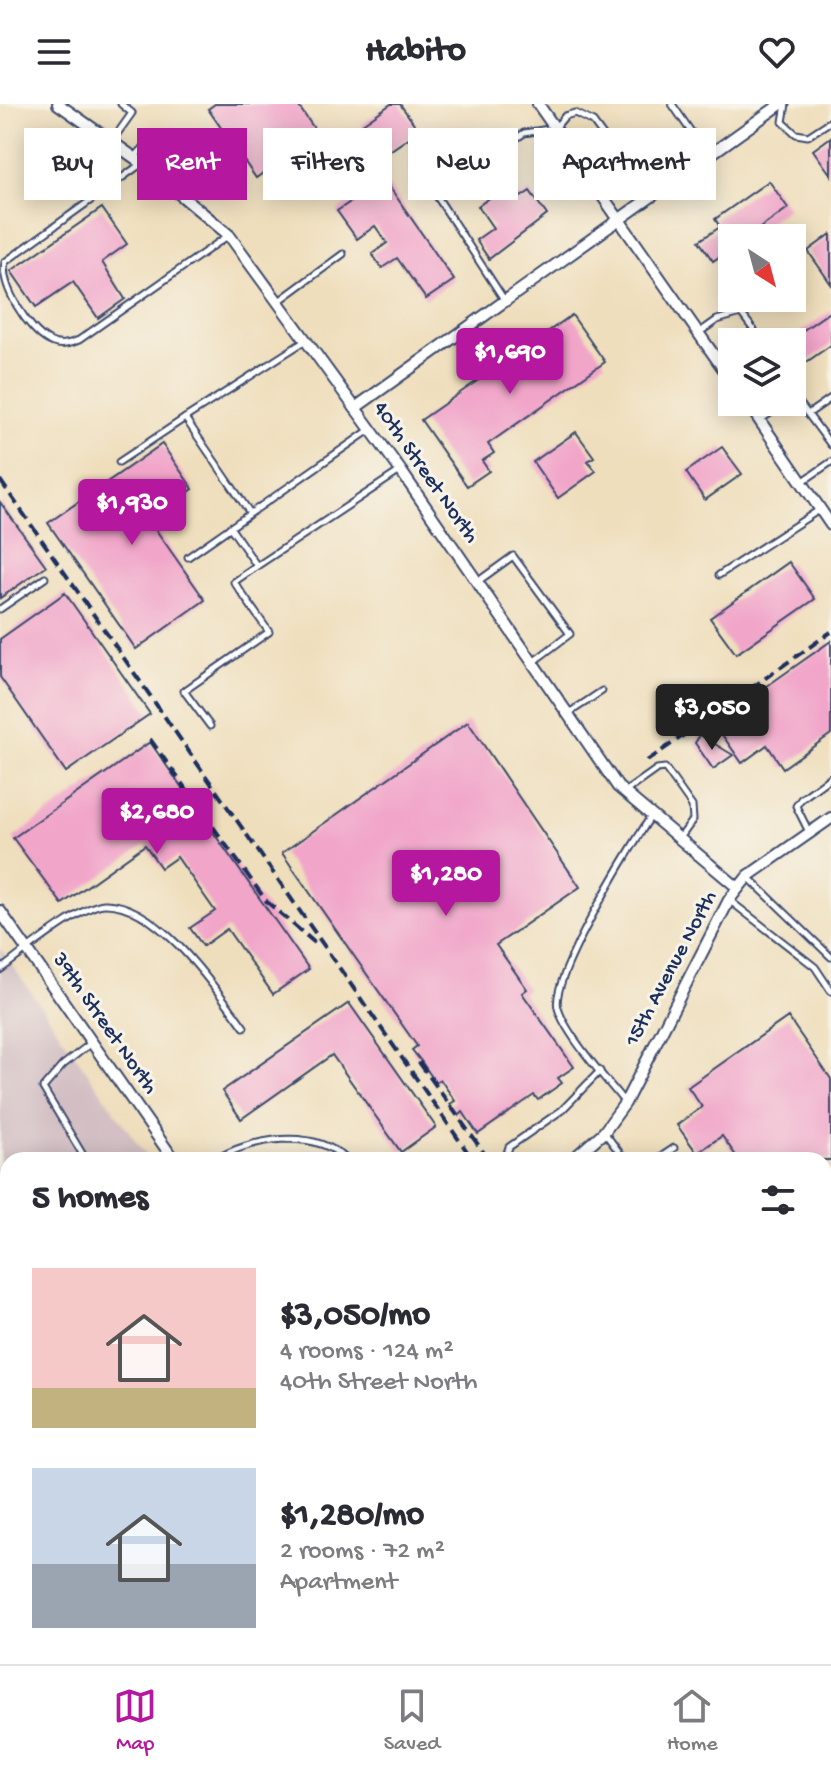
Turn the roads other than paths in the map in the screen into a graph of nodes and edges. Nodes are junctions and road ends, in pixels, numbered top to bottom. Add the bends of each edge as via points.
1 (58, 104) edge
2 (121, 104) edge
3 (538, 104) edge
4 (672, 104) edge
5 (784, 104) edge
6 (831, 121) edge
7 (91, 128) edge
8 (121, 128) edge
9 (555, 128) joint
10 (597, 128) edge
11 (689, 128) edge
12 (534, 131) edge
13 (716, 151) edge
14 (137, 161) edge
15 (186, 200) edge
16 (606, 200) edge
17 (648, 200) edge
18 (620, 220) junction
19 (229, 235) junction
20 (343, 254) dead end
21 (278, 302) junction
22 (506, 302) junction
23 (752, 328) edge
24 (699, 333) junction
25 (306, 341) junction
26 (718, 361) edge
27 (831, 398) edge
28 (355, 408) junction
29 (806, 411) edge
30 (808, 414) junction
31 (757, 416) edge
32 (766, 416) edge
33 (185, 418) junction
34 (760, 420) junction
35 (371, 429) junction
36 (831, 445) edge
37 (119, 462) dead end
38 (831, 462) edge
39 (401, 471) junction
40 (801, 482) junction
41 (820, 509) junction
42 (250, 513) junction
43 (831, 525) edge
44 (230, 527) junction
45 (188, 557) dead end
46 (257, 566) junction
47 (719, 575) dead end
48 (45, 578) dead end
49 (477, 582) junction
50 (0, 609) edge
51 (533, 662) junction
52 (602, 691) dead end
53 (568, 714) junction
54 (210, 726) dead end
55 (831, 777) edge
56 (624, 792) junction
57 (652, 815) junction
58 (831, 818) edge
59 (810, 833) junction
60 (680, 839) junction
61 (748, 876) junction
62 (738, 888) junction
63 (729, 900) junction
64 (0, 911) edge
65 (27, 950) junction
66 (831, 957) edge
67 (0, 970) edge
68 (831, 991) edge
69 (244, 1027) dead end
70 (92, 1043) junction
71 (600, 1071) junction
72 (625, 1103) junction
73 (604, 1132) junction
74 (674, 1148) dead end
75 (81, 1152) edge
76 (168, 1152) edge
77 (231, 1152) edge
78 (338, 1152) edge
79 (507, 1152) edge
80 (581, 1152) edge
81 (619, 1152) edge
82 (668, 1152) edge

1 - 7 street, 40th Street North
2 - 8 lane via 132,113
3 - 9 street
4 - 11 lane
5 - 6 lane via 783,122 796,134 808,136
5 - 13 street
9 - 10 lane via 575,113
12 - 22 lane via 524,133 436,195
14 - 19 lane via 5,262 5,281 14,299 48,341 66,345 79,340
15 - 19 street, 40th Street North
16 - 18 street
17 - 18 street
18 - 22 street
18 - 24 street
19 - 21 street, 40th Street North
20 - 21 lane
21 - 25 street, 40th Street North
22 - 28 street
23 - 24 lane via 741,313
24 - 26 street
25 - 28 street, 40th Street North
25 - 33 lane
27 - 30 lane
28 - 35 street, 40th Street North
29 - 30 lane
30 - 36 lane
31 - 34 street
32 - 34 lane
33 - 37 lane
33 - 42 lane
34 - 40 street
35 - 39 street, 40th Street North
35 - 42 lane
38 - 40 lane
39 - 46 lane
39 - 49 street, 40th Street North
40 - 41 street
41 - 43 street
41 - 47 lane
42 - 44 lane
44 - 45 lane
44 - 46 lane
46 - 54 lane via 234,582 269,632 184,691
48 - 50 lane
49 - 51 street, 40th Street North
49 - 51 lane via 513,556 570,634
51 - 53 street, 40th Street North
52 - 53 lane
53 - 56 street, 40th Street North
55 - 59 lane via 796,806
56 - 57 street, 40th Street North
56 - 60 lane via 665,768 692,806 693,820
57 - 60 street, 40th Street North
57 - 71 lane via 628,850 557,996 561,1015
58 - 59 street, 15th Avenue North
59 - 61 street, 15th Avenue North
60 - 62 street, 40th Street North
61 - 62 street, 15th Avenue North
61 - 66 lane
62 - 63 street, 15th Avenue North
63 - 68 lane via 815,967
63 - 72 street, 15th Avenue North
64 - 65 street, 39th Street North
65 - 67 lane
65 - 69 lane via 87,909 104,904 123,909 152,922 175,941
65 - 70 street, 39th Street North
70 - 75 lane via 43,1088
70 - 76 street, 39th Street North
71 - 72 lane
71 - 79 lane via 562,1110
72 - 73 street, 15th Avenue North
73 - 80 street, 15th Avenue North
73 - 81 lane
74 - 82 lane
77 - 78 lane via 250,1143 284,1140

